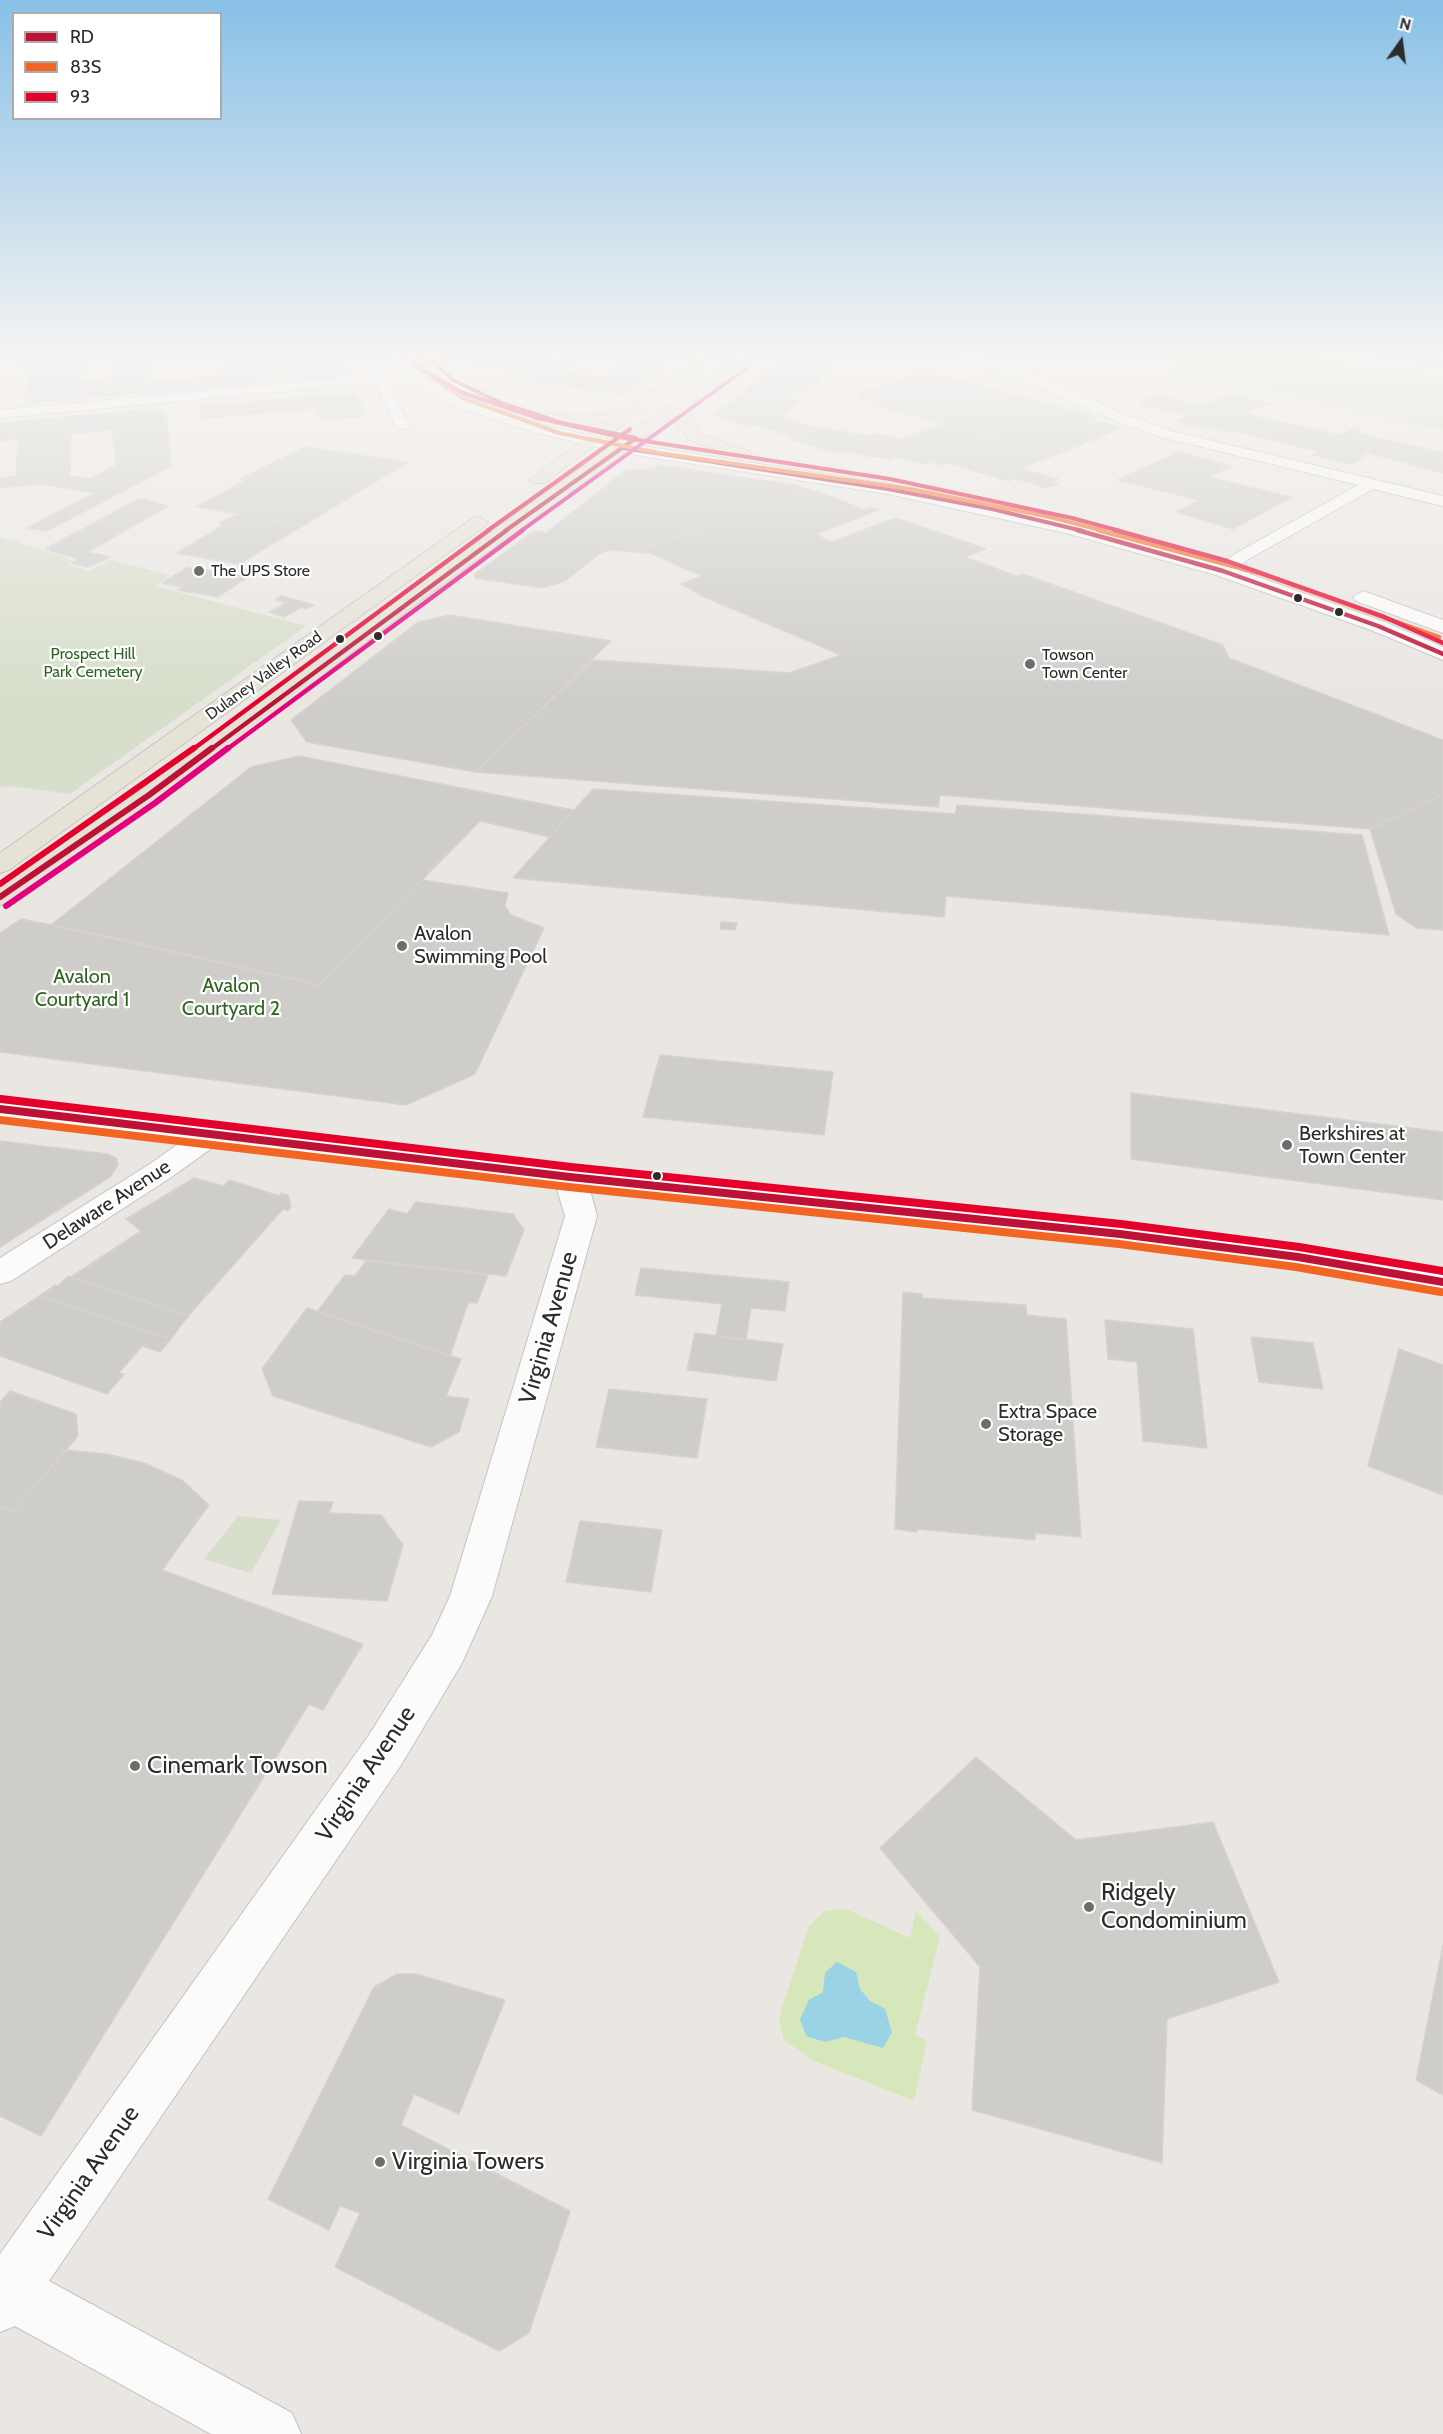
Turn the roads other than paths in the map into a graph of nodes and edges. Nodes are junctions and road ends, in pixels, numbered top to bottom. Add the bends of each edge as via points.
1 (546, 474) edge
2 (586, 474) edge
3 (802, 474) edge
4 (871, 474) edge
5 (1328, 474) edge
6 (1371, 484) junction
7 (1443, 501) edge
8 (1241, 557) junction
9 (1223, 571) junction
10 (1443, 627) edge
11 (1443, 654) edge
12 (0, 865) edge
13 (0, 897) edge
14 (0, 1109) edge
15 (212, 1134) junction
16 (570, 1177) junction
17 (0, 1273) edge
18 (1443, 1282) edge
19 (3, 2293) edge
20 (271, 2434) edge

1 - 12 main road, Dulaney Valley Road
2 - 13 main road, Dulaney Valley Road via 149,795
3 - 9 main road via 962,503 1102,536
4 - 8 main road via 959,487 1097,518
5 - 6 street
6 - 7 street
6 - 8 street
8 - 9 street
8 - 10 main road
9 - 11 main road via 1378,626
14 - 15 main road
15 - 16 main road
15 - 17 street, Delaware Avenue
16 - 18 main road via 1120,1234 1298,1257
16 - 19 main road, Virginia Avenue via 581,1216 471,1596 447,1649 385,1750
19 - 20 main road

